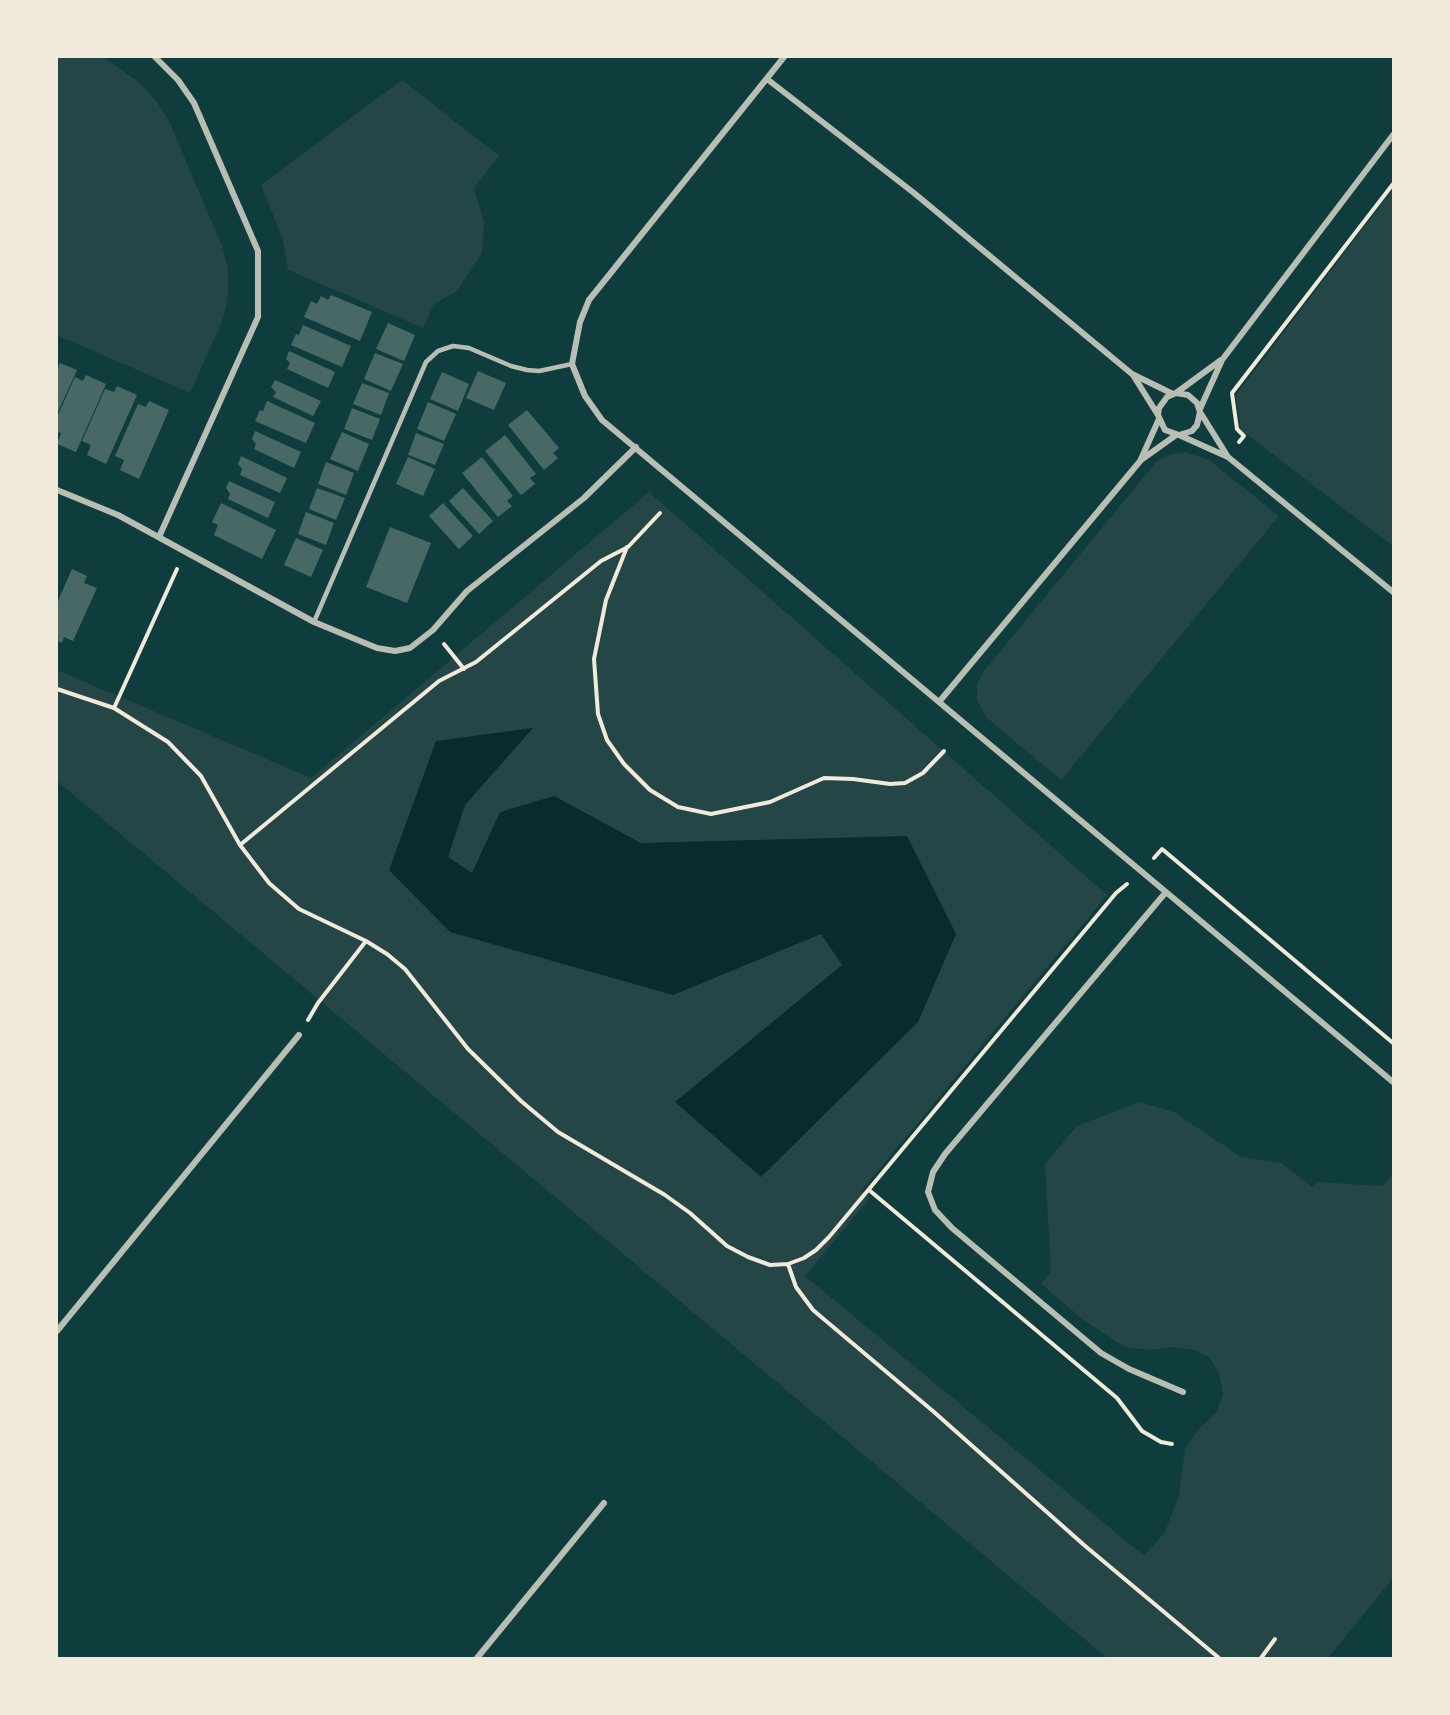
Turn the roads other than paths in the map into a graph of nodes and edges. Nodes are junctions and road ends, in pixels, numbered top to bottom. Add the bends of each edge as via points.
1 (155, 57) edge
2 (784, 57) edge
3 (767, 79) junction
4 (1393, 135) edge
5 (1222, 360) junction
6 (572, 364) junction
7 (1132, 374) junction
8 (1175, 393) junction
9 (1200, 411) junction
10 (1158, 417) junction
11 (1178, 435) junction
12 (636, 447) junction
13 (1228, 457) junction
14 (1141, 460) junction
15 (57, 490) edge
16 (159, 537) junction
17 (1393, 592) edge
18 (314, 622) junction
19 (939, 702) junction
20 (1166, 892) junction
21 (299, 1035) road end
22 (1393, 1082) edge
23 (57, 1331) edge
24 (1183, 1392) dead end
25 (604, 1503) dead end
26 (477, 1658) edge

1 - 16 street via 195,103 258,251 258,317
2 - 3 street
3 - 6 street via 589,300 580,322
3 - 7 street via 914,193
4 - 5 street
5 - 8 street
5 - 9 street
6 - 12 street via 585,396 602,420
6 - 18 lane via 527,370 469,348 453,346 438,351 426,362
7 - 8 street
7 - 10 street
8 - 9 street via 1188,395
8 - 10 street via 1162,402
9 - 11 street via 1197,426
9 - 13 street
10 - 11 street via 1165,430
10 - 14 street
11 - 13 street
11 - 14 street
12 - 18 street via 584,498 467,591 433,630 410,648 377,648
12 - 19 street
13 - 17 street
14 - 19 street
15 - 16 street
16 - 18 street
19 - 20 street
20 - 22 street
20 - 24 street via 945,1154 933,1172 928,1192 935,1210 952,1228 1101,1353
21 - 23 street
25 - 26 street

